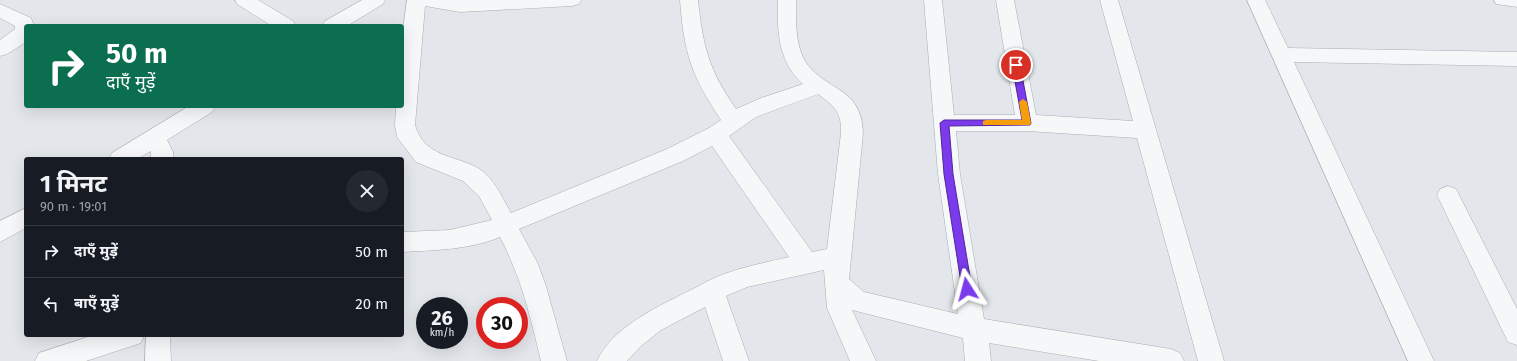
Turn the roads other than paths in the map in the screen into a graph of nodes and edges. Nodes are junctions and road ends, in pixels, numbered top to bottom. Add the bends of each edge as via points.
1 (244, 0) edge
2 (376, 0) edge
3 (416, 0) edge
4 (428, 0) edge
5 (572, 0) edge
6 (689, 0) edge
7 (788, 0) edge
8 (933, 0) edge
9 (1006, 0) edge
10 (1109, 0) edge
11 (1256, 0) edge
12 (1503, 0) edge
13 (535, 1) edge
14 (1517, 1) edge
15 (0, 10) edge
16 (24, 24) edge
17 (283, 24) edge
18 (335, 24) edge
19 (24, 31) edge
20 (0, 49) edge
21 (1281, 55) junction
22 (1517, 59) edge
23 (406, 64) edge
24 (820, 86) junction
25 (202, 108) edge
26 (944, 123) junction
27 (1027, 123) junction
28 (725, 128) junction
29 (1146, 130) junction
30 (154, 138) junction
31 (123, 157) edge
32 (162, 157) edge
33 (1448, 195) dead end
34 (24, 218) edge
35 (504, 225) junction
36 (0, 232) edge
37 (404, 242) edge
38 (838, 257) junction
39 (807, 264) junction
40 (837, 283) junction
41 (712, 291) junction
42 (975, 329) junction
43 (1517, 334) edge
44 (126, 337) edge
45 (158, 337) edge
46 (48, 361) edge
47 (158, 361) edge
48 (554, 361) edge
49 (610, 361) edge
50 (736, 361) edge
51 (863, 361) edge
52 (978, 361) edge
53 (1171, 361) edge
54 (1210, 361) edge
55 (1421, 361) edge

1 - 17 street
2 - 18 street
3 - 23 street
4 - 13 street via 460,6
5 - 13 street
6 - 28 street via 698,58
7 - 24 street via 789,42 797,64
8 - 26 street
9 - 27 street
10 - 29 street
11 - 21 street
12 - 14 street
15 - 16 street
19 - 20 street via 21,36
21 - 22 street
21 - 55 street
23 - 35 street via 405,125 408,137 424,156 471,175 480,182 488,190
24 - 28 street via 768,103
24 - 38 street via 845,106 851,116 852,133
25 - 30 street
26 - 27 street
26 - 42 street via 949,174 971,318
27 - 29 street
28 - 35 street via 646,168
28 - 39 street
29 - 54 street
30 - 31 street
30 - 32 street
33 - 43 street
34 - 36 street
35 - 37 street via 469,237
35 - 48 street via 525,262
38 - 39 street
38 - 40 street
39 - 41 street via 747,277
40 - 42 street via 850,297 859,302
40 - 51 street via 839,308
41 - 49 street via 652,322
41 - 50 street
42 - 52 street
42 - 53 street
44 - 46 street
45 - 47 street

